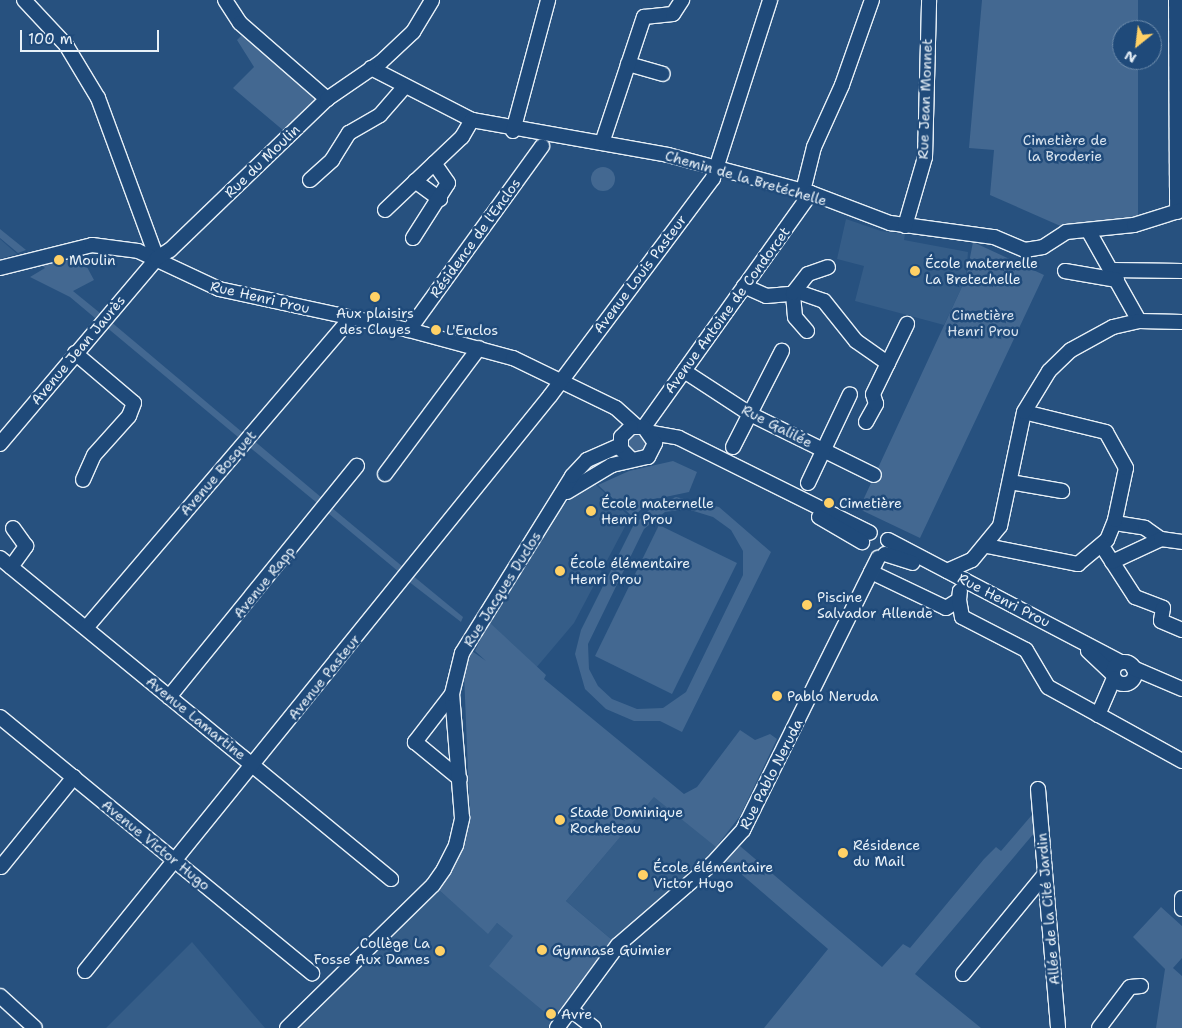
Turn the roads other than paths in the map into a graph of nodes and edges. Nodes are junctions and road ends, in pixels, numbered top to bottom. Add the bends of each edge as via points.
1 (24, 0) edge
2 (226, 0) edge
3 (432, 0) edge
4 (548, 0) edge
5 (682, 0) edge
6 (770, 0) edge
7 (872, 0) edge
8 (929, 0) edge
9 (1176, 0) edge
10 (628, 64) junction
11 (371, 68) junction
12 (663, 74) dead end
13 (404, 87) junction
14 (327, 99) junction
15 (472, 120) junction
16 (513, 130) junction
17 (602, 144) junction
18 (542, 146) dead end
19 (434, 163) junction
20 (717, 166) junction
21 (310, 180) dead end
22 (415, 181) junction
23 (807, 192) junction
24 (440, 200) junction
25 (385, 210) dead end
26 (1179, 211) edge
27 (905, 226) junction
28 (1088, 230) junction
29 (413, 238) dead end
30 (157, 258) junction
31 (828, 267) dead end
32 (0, 268) edge
33 (1065, 271) dead end
34 (1182, 271) edge
35 (1115, 275) junction
36 (744, 286) junction
37 (793, 294) junction
38 (346, 316) junction
39 (1139, 321) junction
40 (1182, 322) edge
41 (907, 324) dead end
42 (409, 330) junction
43 (806, 332) dead end
44 (479, 348) junction
45 (782, 351) dead end
46 (76, 353) junction
47 (888, 363) junction
48 (684, 371) junction
49 (560, 381) junction
50 (850, 394) dead end
51 (616, 408) junction
52 (1024, 412) junction
53 (750, 414) junction
54 (866, 422) dead end
55 (646, 433) junction
56 (621, 439) junction
57 (1, 441) edge
58 (733, 447) dead end
59 (824, 450) junction
60 (630, 459) junction
61 (357, 466) dead end
62 (385, 474) dead end
63 (874, 475) dead end
64 (83, 480) dead end
65 (1010, 482) junction
66 (808, 483) dead end
67 (1062, 491) dead end
68 (556, 504) junction
69 (1115, 522) junction
70 (13, 528) dead end
71 (1161, 539) junction
72 (1182, 542) edge
73 (987, 546) junction
74 (1102, 546) junction
75 (875, 547) junction
76 (972, 560) junction
77 (1112, 562) junction
78 (5, 563) edge
79 (947, 571) junction
80 (869, 576) junction
81 (976, 586) junction
82 (960, 593) junction
83 (86, 628) junction
84 (1182, 630) edge
85 (1134, 668) junction
86 (1115, 671) junction
87 (1129, 682) junction
88 (1176, 686) edge
89 (452, 694) junction
90 (169, 697) junction
91 (1102, 710) junction
92 (0, 717) edge
93 (1182, 761) edge
94 (253, 765) junction
95 (74, 777) junction
96 (460, 779) junction
97 (1038, 789) dead end
98 (175, 860) junction
99 (1, 867) edge
100 (1045, 874) junction
101 (391, 879) dead end
102 (1182, 898) edge
103 (1182, 909) edge
104 (85, 971) dead end
105 (312, 973) dead end
106 (963, 974) dead end
107 (1141, 986) dead end
108 (0, 996) edge
109 (571, 1010) junction
110 (35, 1028) edge
111 (287, 1028) edge
112 (557, 1028) edge
113 (594, 1028) edge
114 (1058, 1028) edge
115 (1098, 1028) edge

1 - 30 street via 66,45 98,98
2 - 14 street via 240,23
3 - 11 street, Rue du Moulin via 413,32
4 - 16 street
5 - 10 street via 673,14 644,17
6 - 20 street, Avenue Louis Pasteur
7 - 23 street via 842,85 814,147
8 - 27 street, Rue Jean Monnet via 925,157
9 - 26 street
10 - 12 street
10 - 17 street
11 - 13 street, Chemin de la Bretéchelle
11 - 14 street, Rue du Moulin
13 - 15 street, Chemin de la Bretéchelle
13 - 21 street via 380,116 349,133 332,160
14 - 30 street, Rue du Moulin via 170,250
15 - 16 street, Chemin de la Bretéchelle
15 - 19 street via 462,137
16 - 17 street, Chemin de la Bretéchelle
17 - 20 street, Chemin de la Bretéchelle
18 - 42 street, Résidence de l'Enclos
19 - 22 street
19 - 24 street via 448,183
20 - 23 street, Chemin de la Bretéchelle
20 - 49 street, Avenue Louis Pasteur
22 - 24 street
22 - 25 street
23 - 27 street, Chemin de la Bretéchelle
23 - 36 street, Avenue Antoine de Condorcet
24 - 29 street
26 - 28 street, Chemin de la Bretéchelle via 1134,225
27 - 28 street, Chemin de la Bretéchelle via 994,237 1031,250 1058,235
28 - 35 street
30 - 32 street, Rue Henri Prou via 92,245
30 - 38 street, Rue Henri Prou via 219,289
30 - 46 street, Avenue Jean Jaurès
31 - 37 street via 808,274
33 - 35 street
34 - 35 street
35 - 39 street
36 - 37 street via 766,296
36 - 48 street, Avenue Antoine de Condorcet
37 - 43 street via 794,316
37 - 47 street via 824,300 856,341
38 - 42 street, Rue Henri Prou
38 - 83 street, Avenue Bosquet via 346,324
39 - 40 street
39 - 52 street via 1113,327 1071,350 1049,371
41 - 47 street
42 - 44 street, Rue Henri Prou
44 - 49 street, Rue Henri Prou
44 - 62 street
45 - 53 street
46 - 57 street, Avenue Jean Jaurès
46 - 64 street via 134,403 129,416 94,455
47 - 54 street
48 - 53 street, Rue Galilée
48 - 55 street, Avenue Antoine de Condorcet
49 - 51 street, Rue Henri Prou
49 - 94 street, Avenue Pasteur
50 - 59 street
51 - 55 street, Rue Henri Prou
51 - 56 street
52 - 65 street
52 - 69 street via 1099,428 1112,439 1126,468
53 - 58 street
53 - 59 street, Rue Galilée
55 - 56 street, Rue Jacques Duclos
55 - 60 street, Rue Jacques Duclos via 642,460
55 - 75 street, Rue Henri Prou via 692,446
56 - 60 street
56 - 68 street, Rue Jacques Duclos via 582,465
59 - 63 street, Rue Galilée
59 - 66 street
60 - 68 street, Rue Jacques Duclos via 584,479
61 - 90 street, Avenue Rapp
65 - 67 street
65 - 73 street via 1000,526
68 - 89 street, Rue Jacques Duclos via 471,635
69 - 71 street via 1146,528
69 - 74 street
70 - 78 street via 26,546
71 - 72 street
71 - 77 street
73 - 74 street via 1078,564
73 - 76 street
74 - 77 street
75 - 79 street, Rue Henri Prou
75 - 80 street, Rue Pablo Neruda
75 - 82 street, Rue Henri Prou
76 - 79 street
76 - 81 street
77 - 84 street via 1140,603 1163,608 1160,621
78 - 83 street, Avenue Lamartine
79 - 81 street, Rue Henri Prou
80 - 82 street via 946,608
80 - 109 street, Rue Pablo Neruda via 743,830 713,863 618,945
81 - 86 street, Rue Henri Prou
82 - 86 street, Rue Henri Prou via 1068,638
82 - 91 street via 962,617 1018,644 1040,677 1058,694
83 - 90 street, Avenue Lamartine
85 - 86 street
85 - 87 street
85 - 88 street
86 - 87 street
86 - 91 street
87 - 88 street
87 - 91 street
89 - 96 street, Rue Jacques Duclos
89 - 96 street via 415,742
90 - 94 street, Avenue Lamartine
91 - 93 street
92 - 95 street, Avenue Victor Hugo
94 - 98 street, Avenue Pasteur
94 - 101 street, Avenue Lamartine
95 - 98 street, Avenue Victor Hugo
95 - 99 street
96 - 111 street, Rue Jacques Duclos via 462,818 456,845 433,885
97 - 100 street, Allée de la Cité Jardin
98 - 104 street, Avenue Pasteur
98 - 105 street, Avenue Victor Hugo
100 - 106 street
100 - 114 street, Allée de la Cité Jardin
102 - 103 street
107 - 115 street via 1130,987
108 - 110 street
109 - 112 street, Rue Pablo Neruda
109 - 113 street

